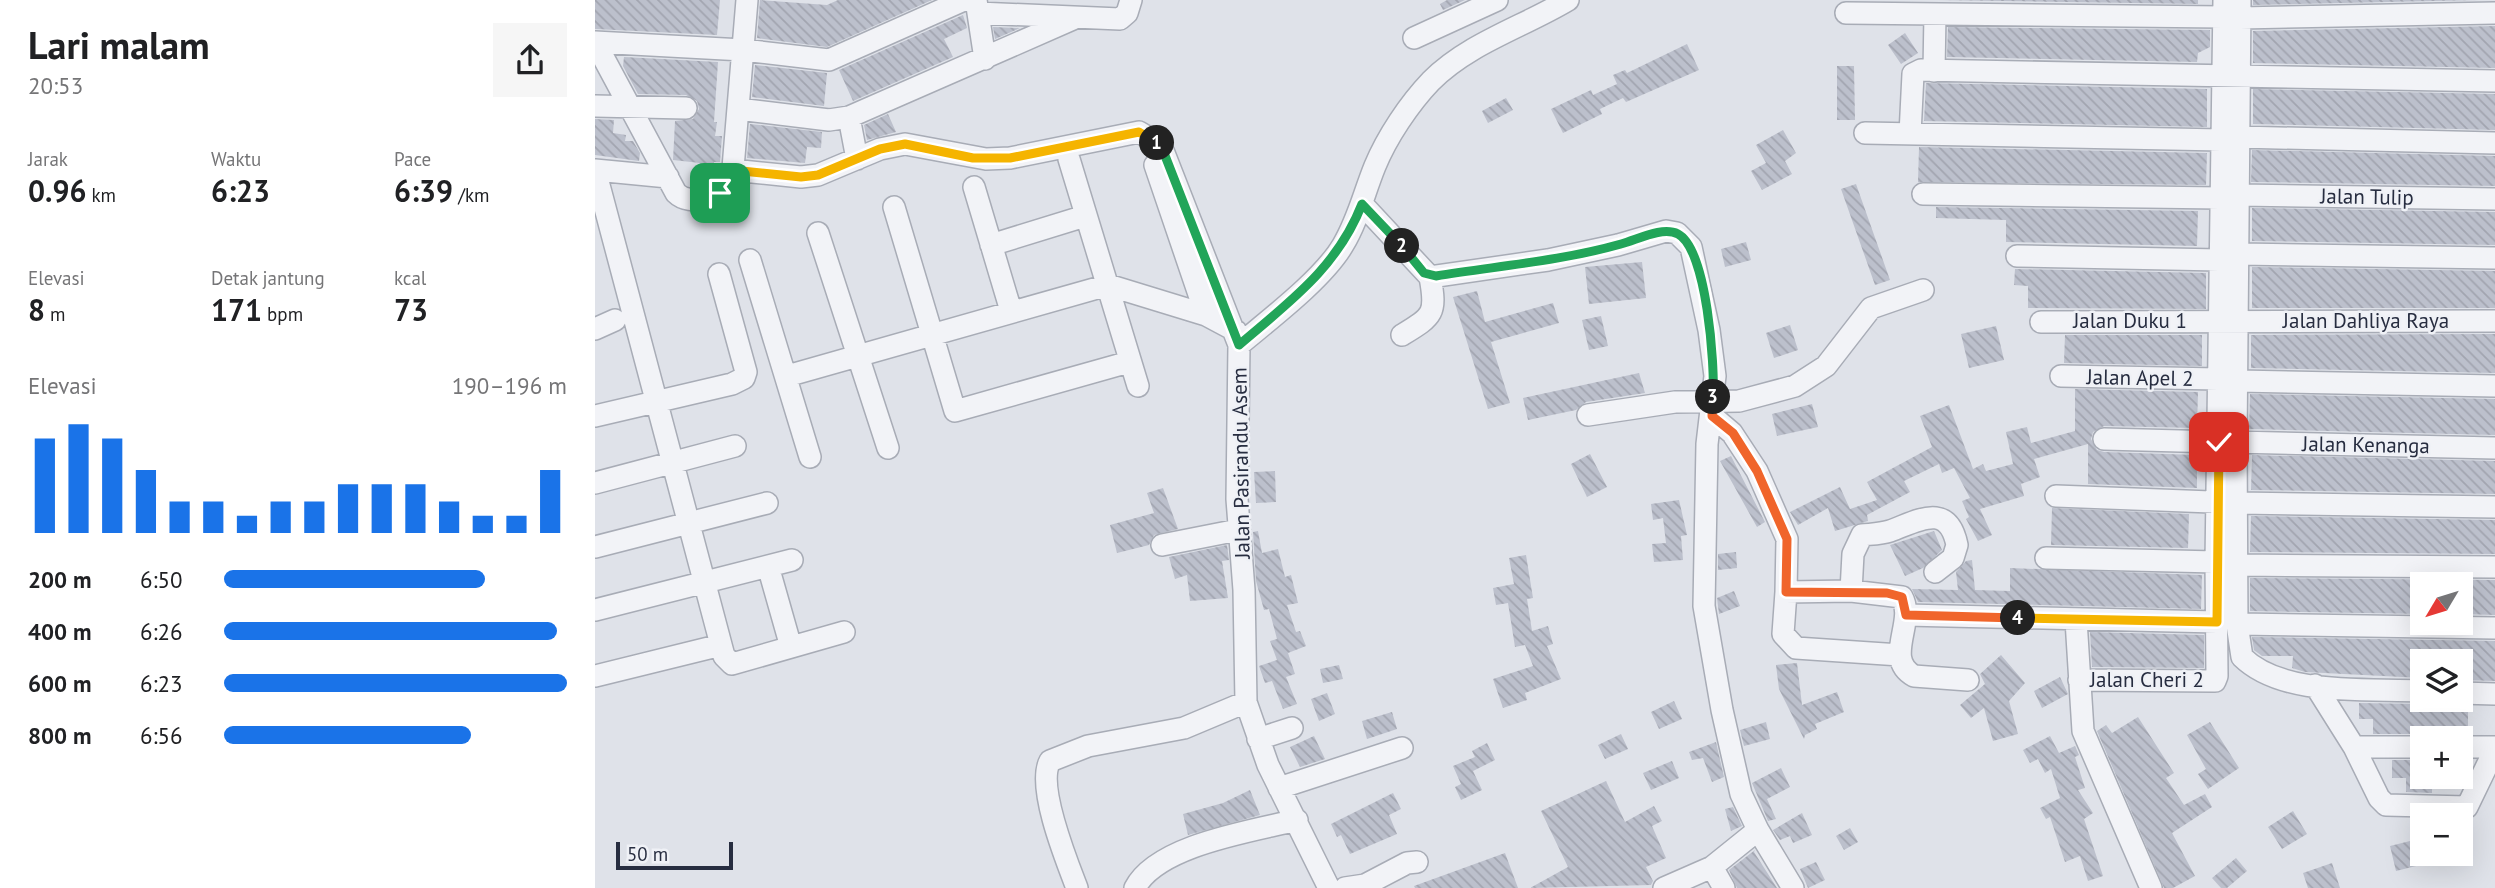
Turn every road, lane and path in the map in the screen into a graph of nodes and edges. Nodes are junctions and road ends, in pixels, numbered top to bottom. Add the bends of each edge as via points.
1 (747, 0) edge
2 (1131, 0) edge
3 (1497, 0) edge
4 (1569, 0) edge
5 (973, 4) edge
6 (1905, 7) edge
7 (2232, 9) edge
8 (1846, 13) dead end
9 (2495, 13) edge
10 (1935, 14) junction
11 (1073, 19) junction
12 (1414, 38) dead end
13 (595, 42) edge
14 (743, 50) junction
15 (985, 59) junction
16 (1934, 71) junction
17 (2231, 77) junction
18 (2495, 81) edge
19 (595, 106) edge
20 (686, 108) dead end
21 (631, 109) junction
22 (738, 109) junction
23 (849, 117) junction
24 (1865, 133) dead end
25 (1910, 134) junction
26 (2230, 139) junction
27 (2495, 143) edge
28 (857, 159) junction
29 (1069, 159) dead end
30 (1154, 162) dead end
31 (595, 170) edge
32 (732, 170) junction
33 (668, 177) junction
34 (974, 187) dead end
35 (1923, 194) dead end
36 (2229, 197) junction
37 (2495, 199) edge
38 (1362, 204) junction
39 (894, 207) dead end
40 (1085, 216) junction
41 (818, 233) dead end
42 (991, 245) junction
43 (2017, 256) dead end
44 (2228, 257) junction
45 (2495, 258) edge
46 (750, 260) dead end
47 (719, 274) dead end
48 (1430, 276) junction
49 (1108, 285) junction
50 (1923, 290) dead end
51 (1011, 311) junction
52 (1206, 316) junction
53 (615, 320) dead end
54 (2228, 321) junction
55 (2495, 321) edge
56 (2041, 322) dead end
57 (595, 328) edge
58 (932, 334) junction
59 (1402, 335) dead end
60 (1237, 338) junction
61 (859, 354) junction
62 (1129, 362) junction
63 (787, 376) junction
64 (2061, 376) dead end
65 (2228, 380) junction
66 (1137, 386) dead end
67 (2495, 386) edge
68 (658, 400) junction
69 (1712, 408) junction
70 (1588, 415) dead end
71 (595, 416) edge
72 (2104, 439) dead end
73 (2227, 442) junction
74 (735, 446) dead end
75 (888, 447) dead end
76 (2495, 448) edge
77 (810, 457) dead end
78 (673, 463) junction
79 (595, 483) edge
80 (2056, 496) dead end
81 (767, 503) dead end
82 (2228, 503) junction
83 (2495, 507) edge
84 (689, 523) junction
85 (1238, 530) junction
86 (1162, 545) dead end
87 (595, 547) edge
88 (2046, 558) dead end
89 (792, 560) dead end
90 (2226, 563) junction
91 (768, 566) junction
92 (2495, 568) edge
93 (1935, 572) dead end
94 (705, 582) junction
95 (1851, 591) junction
96 (1786, 592) junction
97 (595, 610) edge
98 (1906, 615) junction
99 (2076, 620) junction
100 (2227, 623) junction
101 (2495, 628) edge
102 (844, 632) dead end
103 (721, 645) junction
104 (791, 647) junction
105 (1900, 654) junction
106 (595, 676) edge
107 (1968, 680) dead end
108 (2078, 680) junction
109 (2315, 685) junction
110 (2410, 690) edge
111 (2473, 693) edge
112 (2495, 694) edge
113 (1246, 702) junction
114 (1292, 728) dead end
115 (1258, 739) junction
116 (2354, 747) junction
117 (2410, 747) edge
118 (2473, 747) edge
119 (1402, 748) dead end
120 (2495, 748) edge
121 (1279, 788) junction
122 (1297, 820) junction
123 (1758, 830) junction
124 (1417, 862) dead end
125 (1712, 867) junction
126 (1077, 888) edge
127 (1135, 888) edge
128 (1329, 888) edge
129 (1345, 888) edge
130 (1664, 888) edge
131 (1724, 888) edge
132 (1793, 888) edge
133 (2151, 888) edge

1 - 14 street
2 - 11 street via 1120,19
3 - 12 street
4 - 38 street, Jalan Pasirandu Asem via 1473,50 1433,79 1377,160
5 - 11 street
5 - 14 street via 829,60
5 - 15 street
6 - 8 street
6 - 10 street
7 - 9 street
7 - 10 street
7 - 17 street
10 - 16 street
11 - 15 street
13 - 14 street
13 - 21 street
14 - 22 street
15 - 23 street
16 - 17 street
16 - 25 street via 1913,74
17 - 18 street
17 - 26 street
19 - 21 street
20 - 21 street
21 - 33 street
22 - 23 street via 829,120
22 - 32 street
23 - 28 street
24 - 25 street
25 - 26 street
26 - 27 street
26 - 36 street
28 - 32 street via 801,177
28 - 60 street via 880,149 915,144 973,158 1010,158 1139,132 1164,153
29 - 40 street
30 - 52 street
31 - 33 street
31 - 68 street
32 - 33 street via 727,189 694,201 680,197
34 - 42 street
35 - 36 street, Jalan Tulip
36 - 37 street, Jalan Tulip
36 - 44 street
38 - 48 street
38 - 60 street, Jalan Pasirandu Asem via 1341,249 1322,271
39 - 58 street
40 - 42 street
40 - 49 street
41 - 61 street
42 - 51 street
43 - 44 street
44 - 45 street
44 - 54 street
46 - 63 street
47 - 68 street via 745,376 732,384
48 - 59 street via 1434,310
48 - 69 street via 1548,260 1666,231 1677,233 1691,247 1697,265 1713,353
49 - 51 street
49 - 52 street
49 - 62 street
50 - 69 street via 1866,312 1835,357 1807,380
51 - 58 street
52 - 60 street
53 - 57 street
54 - 55 street, Jalan Dahliya Raya
54 - 56 street, Jalan Duku 1
54 - 65 street
58 - 61 street
58 - 62 street via 955,412
60 - 85 street, Jalan Pasirandu Asem
61 - 63 street
61 - 75 street
62 - 66 street
63 - 77 street
64 - 65 street, Jalan Apel 2
65 - 67 street, Jalan Apel 2
65 - 73 street
68 - 71 street
68 - 78 street
69 - 70 street
69 - 96 street via 1757,471 1787,539
69 - 123 street via 1707,444 1704,606 1741,794
72 - 73 street, Jalan Kenanga
73 - 76 street, Jalan Kenanga
73 - 82 street
74 - 78 street
78 - 79 street
78 - 84 street
80 - 82 street
81 - 84 street
82 - 83 street
82 - 90 street
84 - 87 street
84 - 94 street
85 - 86 street
85 - 113 street, Jalan Pasirandu Asem
88 - 90 street
89 - 91 street
90 - 92 street
90 - 100 street
91 - 94 street
91 - 104 street
93 - 95 street via 1953,558 1957,545 1948,525 1929,516 1887,532 1862,535 1853,554
94 - 97 street
94 - 103 street
95 - 96 street
95 - 98 street via 1902,597
96 - 105 street via 1783,634 1796,648
98 - 99 street
98 - 105 street
99 - 100 street
99 - 108 street
100 - 101 street
100 - 108 street, Jalan Cheri 2 via 2215,681
100 - 109 street via 2242,657 2252,667 2289,683
102 - 104 street
103 - 104 street via 732,664
103 - 106 street
105 - 107 street via 1901,665 1914,676
108 - 133 street via 2086,740
109 - 110 street
109 - 116 street
111 - 112 street
113 - 115 street, Jalan Pasirandu Asem
113 - 126 street via 1184,728 1088,746 1050,761 1046,774 1049,797
114 - 115 street
115 - 121 street, Jalan Pasirandu Asem
116 - 117 street
116 - 120 street via 2379,798 2394,808 2467,807
118 - 120 street
119 - 121 street
121 - 122 street, Jalan Pasirandu Asem
122 - 127 street via 1176,854 1151,866
122 - 128 street, Jalan Pasirandu Asem
123 - 125 street
123 - 132 street
124 - 129 street via 1365,885
125 - 130 street
125 - 131 street

